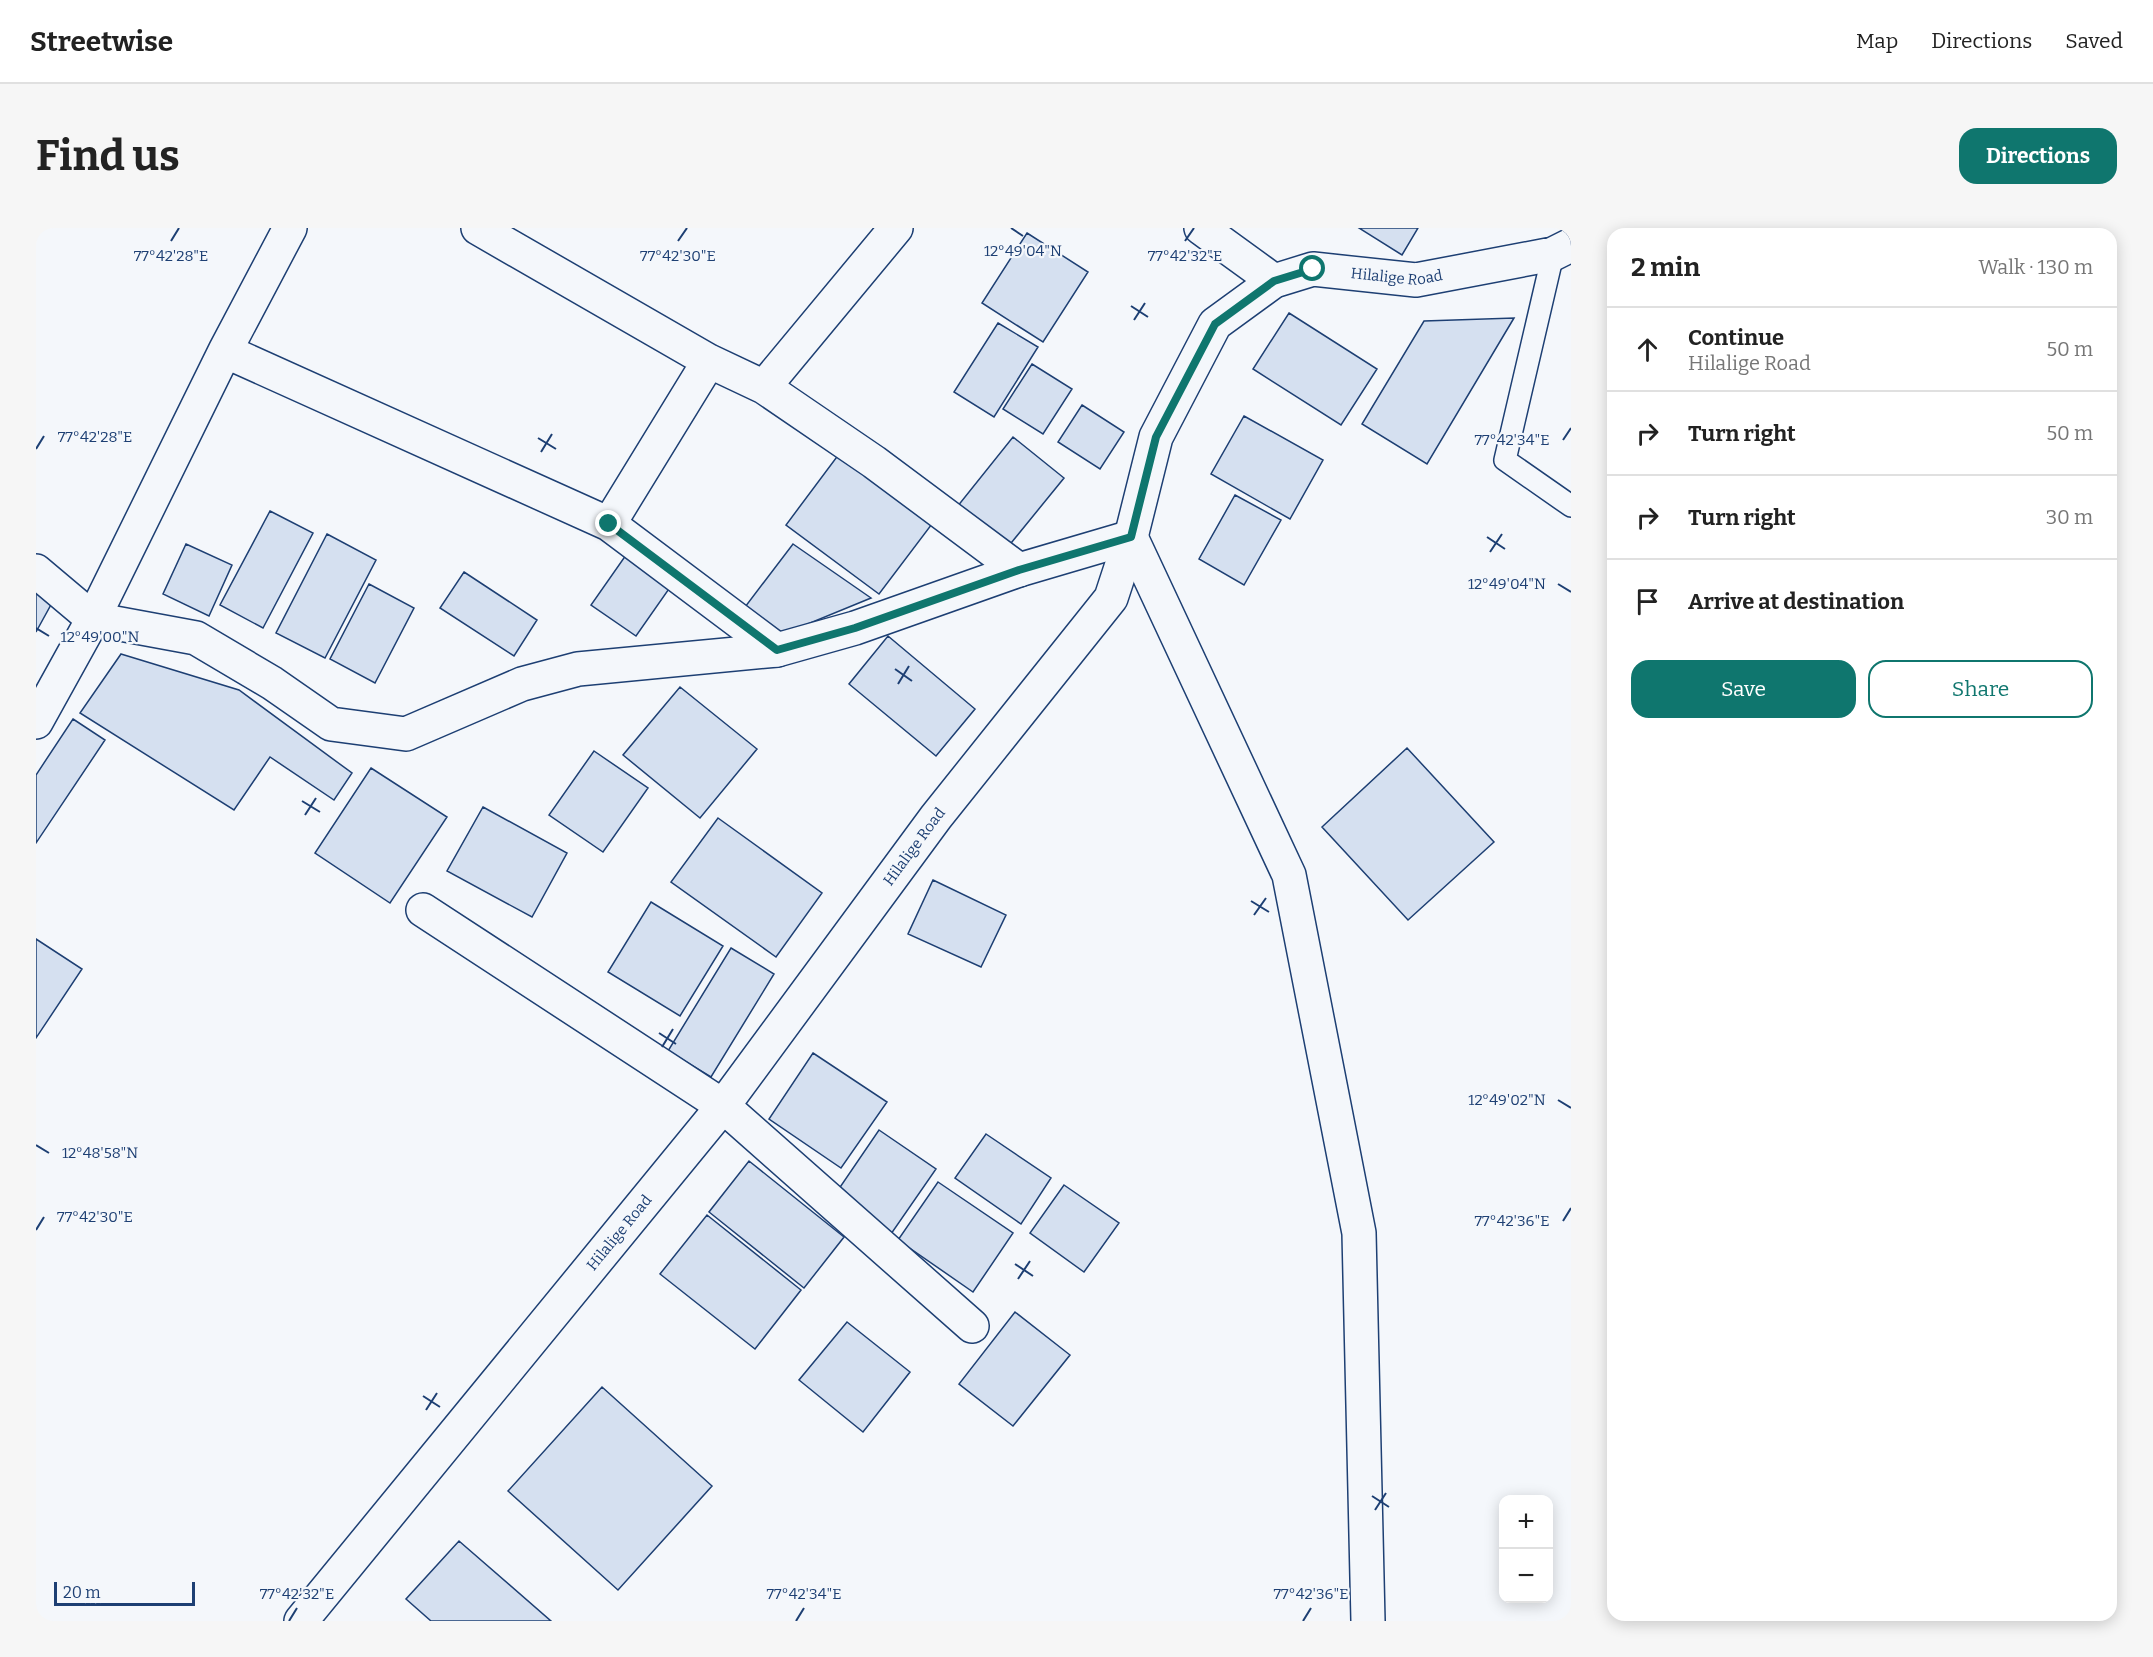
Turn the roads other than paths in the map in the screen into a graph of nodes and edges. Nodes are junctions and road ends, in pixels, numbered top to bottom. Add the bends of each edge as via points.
1 (290, 228) edge
2 (478, 228) edge
3 (896, 228) edge
4 (1201, 228) edge
5 (1562, 250) edge
6 (1274, 281) junction
7 (225, 351) junction
8 (709, 361) junction
9 (764, 387) junction
10 (1571, 506) edge
11 (609, 524) junction
12 (1131, 537) junction
13 (1019, 570) junction
14 (36, 571) edge
15 (93, 618) junction
16 (777, 650) junction
17 (36, 722) edge
18 (423, 910) dead end
19 (723, 1106) junction
20 (972, 1326) dead end
21 (301, 1621) edge
22 (1368, 1621) edge

1 - 7 street
2 - 8 street
3 - 9 street
4 - 6 street
5 - 6 street, Hilalige Road via 1416,280 1313,269
5 - 10 lane via 1505,460
6 - 12 street, Hilalige Road via 1215,324 1156,437
7 - 11 street
7 - 15 street
8 - 9 street
8 - 11 street
9 - 13 street via 874,462
11 - 16 street
12 - 13 street
12 - 19 street, Hilalige Road via 1111,598 936,817
12 - 22 street via 1289,875 1359,1233
13 - 16 street via 855,628
14 - 15 street
15 - 16 street via 196,638 331,723 406,734 522,684 578,669
15 - 17 street
18 - 19 street
19 - 20 street
19 - 21 street, Hilalige Road

